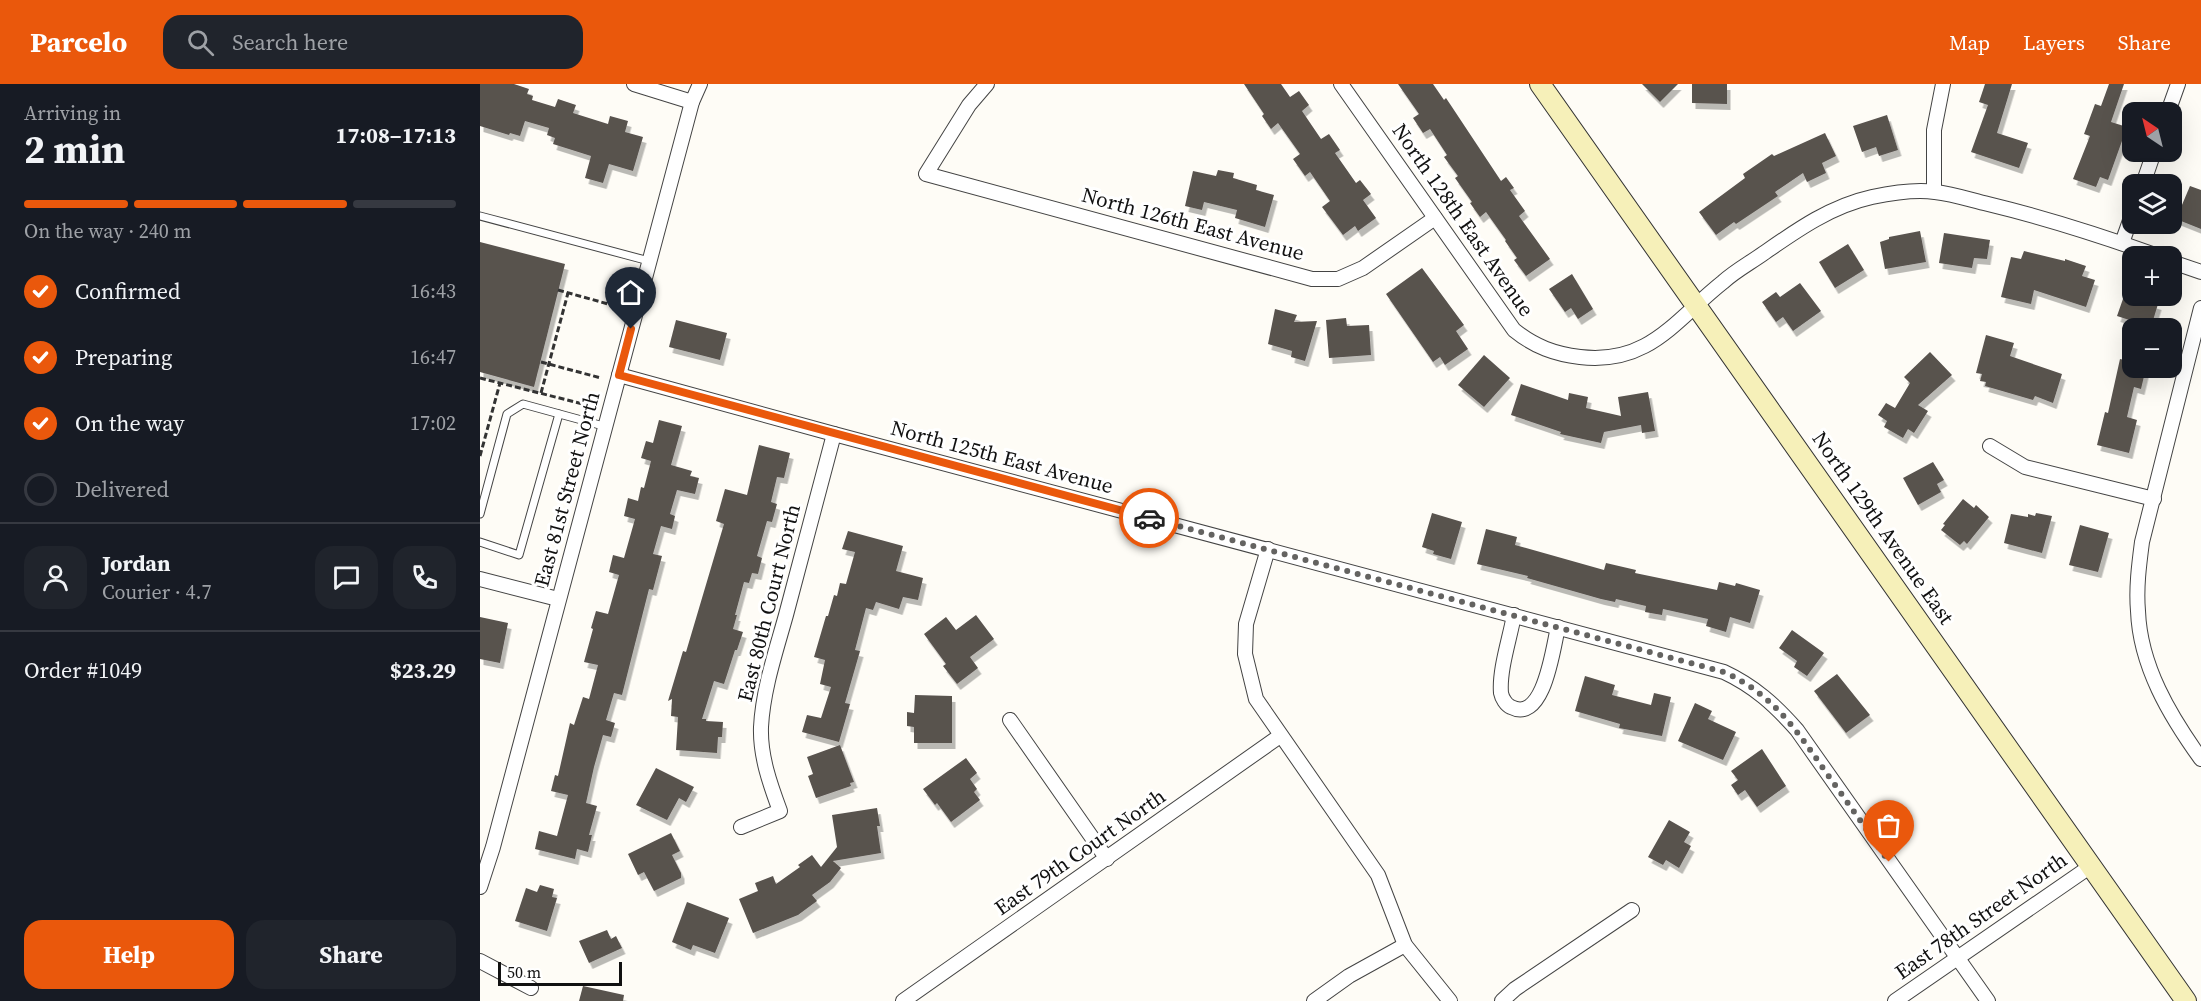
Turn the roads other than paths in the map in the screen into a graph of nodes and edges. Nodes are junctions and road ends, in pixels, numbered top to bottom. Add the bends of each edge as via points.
1 (634, 84) edge
2 (700, 84) edge
3 (987, 84) edge
4 (1341, 84) edge
5 (1540, 84) edge
6 (1943, 84) edge
7 (2178, 84) edge
8 (692, 102) junction
9 (2172, 102) edge
10 (1935, 191) junction
11 (480, 216) edge
12 (1435, 218) junction
13 (2125, 234) edge
14 (2122, 243) junction
15 (2130, 246) edge
16 (649, 261) junction
17 (2182, 265) edge
18 (2201, 272) edge
19 (1697, 306) junction
20 (2201, 308) edge
21 (619, 375) junction
22 (559, 414) junction
23 (607, 427) junction
24 (834, 434) junction
25 (1990, 446) dead end
26 (2154, 499) junction
27 (480, 514) edge
28 (480, 542) edge
29 (1268, 549) junction
30 (480, 579) edge
31 (558, 599) junction
32 (1514, 615) junction
33 (1558, 627) junction
34 (1010, 720) dead end
35 (1280, 736) junction
36 (2201, 759) edge
37 (741, 827) dead end
38 (1107, 859) junction
39 (2091, 866) junction
40 (480, 887) edge
41 (1632, 910) dead end
42 (1405, 945) junction
43 (1957, 958) junction
44 (480, 961) edge
45 (531, 988) dead end
46 (903, 1001) edge
47 (1314, 1001) edge
48 (1450, 1001) edge
49 (1502, 1001) edge
50 (1895, 1001) edge
51 (1988, 1001) edge
52 (2186, 1001) edge

1 - 8 street
2 - 8 street, East 81st Street North
3 - 12 street, North 126th East Avenue via 969,105 926,174 1312,279 1338,279 1363,268
4 - 12 street, North 128th East Avenue
5 - 19 main road, North 129th Avenue East
6 - 10 street via 1934,130
7 - 9 street
8 - 16 street, East 81st Street North
10 - 14 street, North 128th East Avenue via 2039,216
10 - 19 street, North 128th East Avenue via 1871,198 1822,216 1727,278
11 - 16 lane
12 - 19 street, North 128th East Avenue via 1515,330 1545,350 1588,358 1621,356 1649,345
13 - 14 street
14 - 15 street, North 128th East Avenue
16 - 21 street, East 81st Street North
17 - 18 street
19 - 39 main road, North 129th Avenue East
20 - 26 street
21 - 23 street, East 81st Street North
21 - 24 street, North 125th East Avenue
22 - 23 lane
22 - 27 lane via 523,404 507,414
22 - 28 lane via 519,555
23 - 31 street, East 81st Street North
24 - 29 street, North 125th East Avenue
24 - 37 street, East 80th Court North via 763,709 763,753 780,811
25 - 26 street via 2025,467
26 - 36 street via 2142,542 2138,576 2138,613 2144,648 2173,720
29 - 32 street, North 125th East Avenue
29 - 35 street via 1246,624 1245,654 1256,699
30 - 31 street
31 - 40 street, East 81st Street North
32 - 33 street, North 125th East Avenue
32 - 33 street via 1501,696 1519,710 1532,706 1542,693
33 - 43 street, North 125th East Avenue via 1724,672 1761,693 1797,730
34 - 38 street
35 - 38 street, East 79th Court North
35 - 42 street via 1378,875
38 - 46 street, East 79th Court North
39 - 43 street, East 78th Street North
39 - 52 main road, North 129th Avenue East
41 - 49 street
42 - 47 street
42 - 48 street
43 - 50 street, East 78th Street North
43 - 51 street
44 - 45 street

